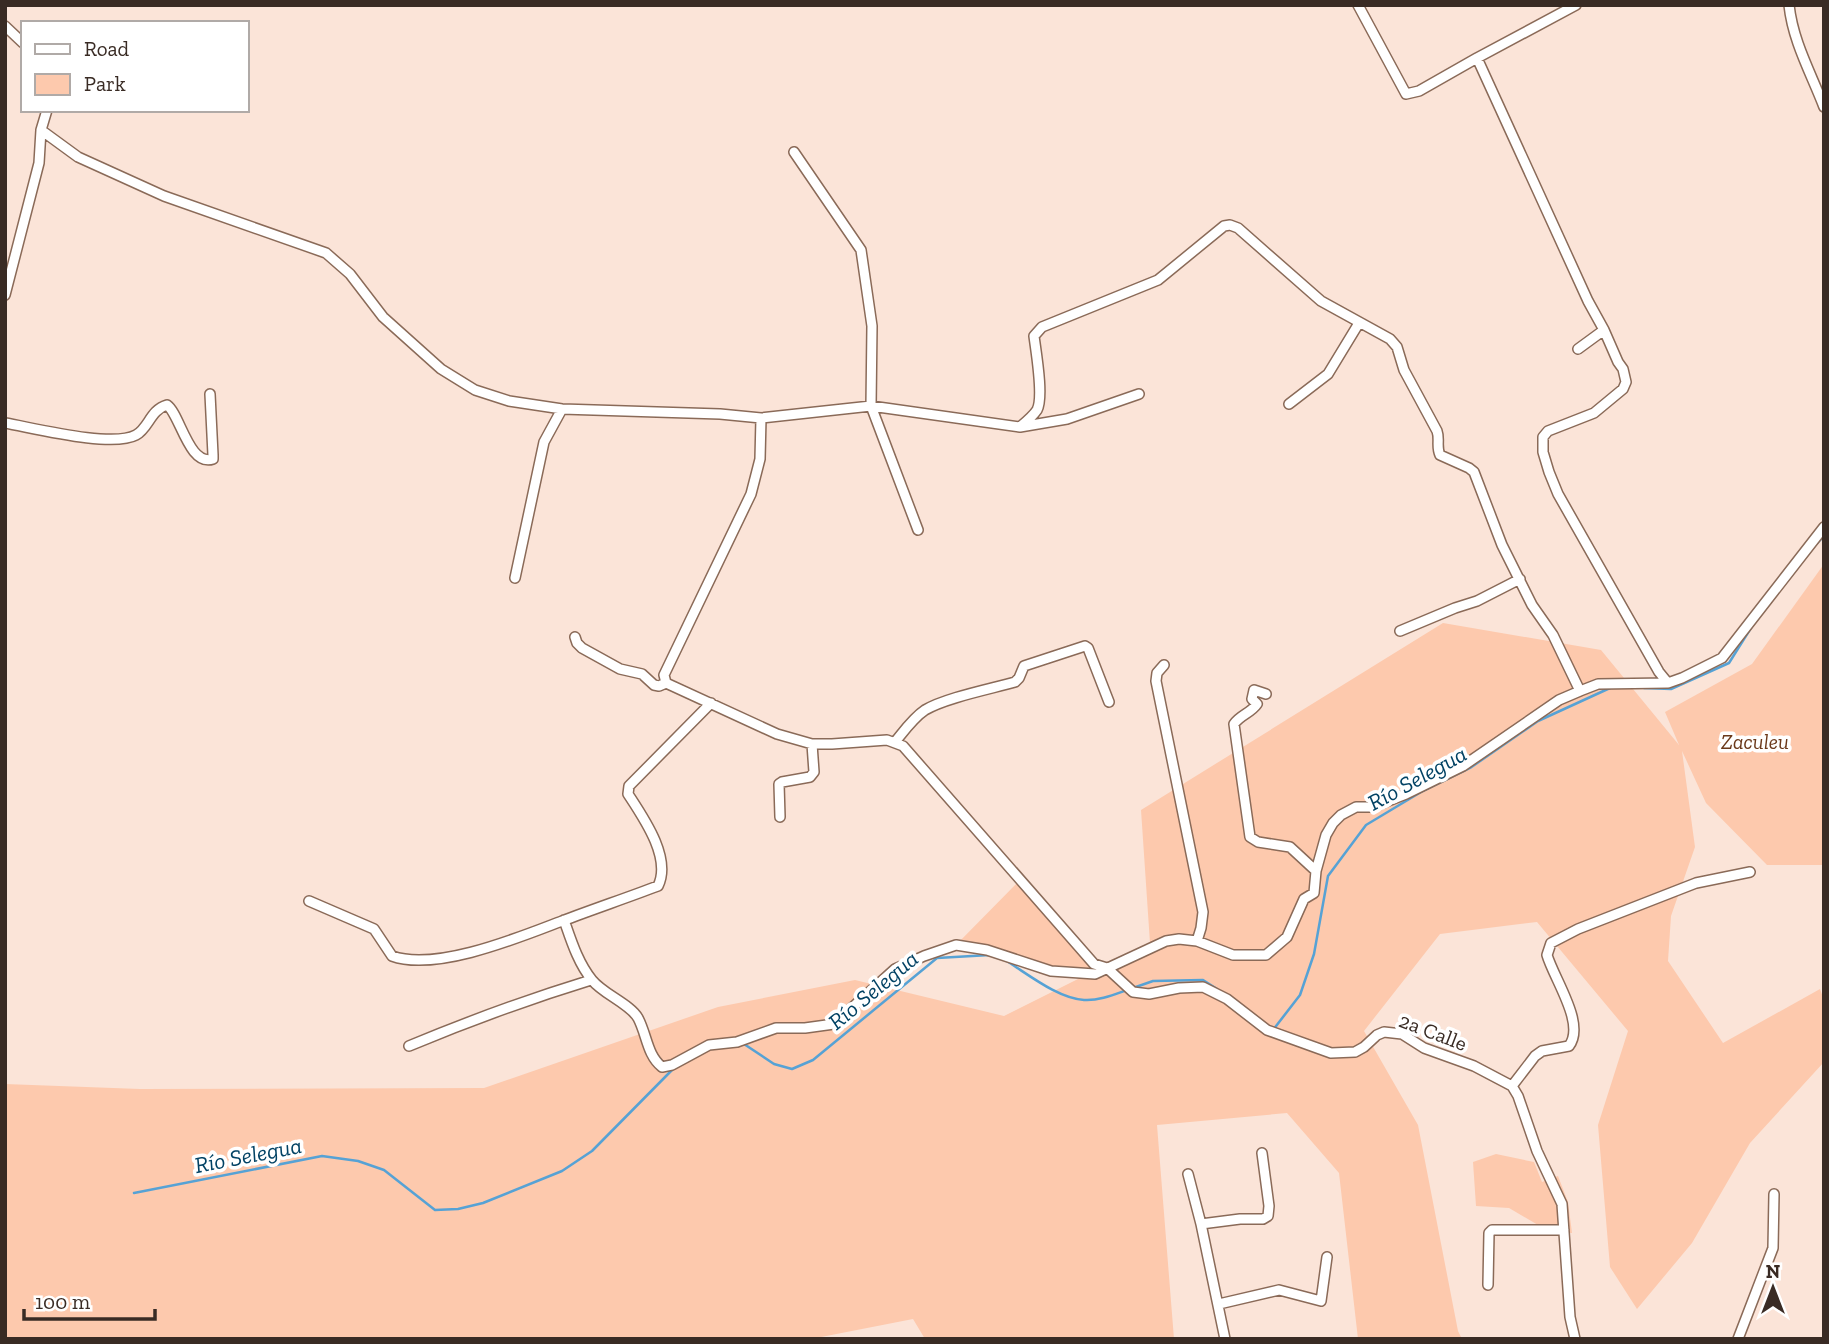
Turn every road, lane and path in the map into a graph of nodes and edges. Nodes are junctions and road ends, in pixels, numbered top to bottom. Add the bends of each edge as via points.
1 (1358, 5) edge
2 (1576, 5) edge
3 (1789, 5) edge
4 (5, 26) edge
5 (21, 41) edge
6 (1477, 58) junction
7 (1824, 107) edge
8 (46, 112) edge
9 (41, 130) junction
10 (794, 152) dead end
11 (5, 295) edge
12 (1359, 323) junction
13 (1604, 330) junction
14 (1578, 349) dead end
15 (210, 394) dead end
16 (1139, 394) dead end
17 (1289, 404) dead end
18 (871, 406) junction
19 (562, 409) junction
20 (761, 418) junction
21 (5, 423) edge
22 (1020, 427) junction
23 (1824, 527) edge
24 (918, 530) dead end
25 (515, 578) dead end
26 (1520, 579) junction
27 (1400, 631) dead end
28 (575, 637) dead end
29 (1164, 666) dead end
30 (666, 683) junction
31 (1668, 683) junction
32 (1580, 691) junction
33 (1266, 694) dead end
34 (1109, 702) dead end
35 (711, 703) junction
36 (895, 742) junction
37 (812, 744) junction
38 (780, 817) dead end
39 (1316, 872) junction
40 (1750, 872) dead end
41 (309, 901) dead end
42 (564, 920) junction
43 (1197, 941) junction
44 (1107, 968) junction
45 (591, 980) junction
46 (409, 1045) dead end
47 (1512, 1086) junction
48 (1262, 1153) dead end
49 (1188, 1174) dead end
50 (1774, 1194) dead end
51 (1201, 1224) junction
52 (1564, 1230) junction
53 (1327, 1257) dead end
54 (1488, 1285) dead end
55 (1219, 1304) junction
56 (1225, 1339) edge
57 (1575, 1339) edge
58 (1738, 1339) edge

1 - 6 street via 1406,94
2 - 6 street
3 - 7 street via 1802,57
4 - 5 street
6 - 13 street
8 - 9 street
9 - 11 street via 39,163
9 - 19 street via 78,157 164,197 326,253 350,274 383,317 441,369 475,390
10 - 18 street via 861,250 872,326
12 - 17 street via 1328,374
12 - 22 street via 1321,301 1238,228 1224,226 1158,279 1037,331 1039,405
12 - 26 street via 1397,347 1404,370 1439,435 1440,455 1474,472
13 - 14 street
13 - 31 street via 1625,374 1623,389 1594,413 1548,430 1543,452 1558,494
15 - 21 street via 213,459 208,461 189,444 167,404 150,416 139,434 123,440
16 - 22 street via 1067,419
18 - 20 street
18 - 22 street
18 - 24 street
19 - 20 street
19 - 25 street via 544,442
20 - 30 street via 760,459 751,494 663,675
23 - 31 street via 1722,657
26 - 27 street
26 - 32 street
28 - 30 street via 582,648 620,669 642,674 654,685
29 - 43 street via 1156,681 1203,912
30 - 35 street
31 - 32 street via 1598,684
32 - 39 street via 1559,700 1463,766 1406,794 1341,815 1326,835
33 - 39 street via 1254,690 1252,699 1257,704 1234,724 1250,837 1290,847
34 - 36 street via 1085,646 1024,666 1015,682 925,710
35 - 37 street via 777,734
35 - 42 street via 629,786 628,793 650,828 662,863 658,886
36 - 37 street
36 - 44 street, 2a Calle via 1094,964
37 - 38 street via 814,772 810,777 779,785
39 - 43 street via 1314,893 1304,899 1287,937 1266,955 1233,955
40 - 47 street via 1696,883 1550,943 1547,955 1569,1005 1573,1041 1535,1056
41 - 42 street via 374,929 396,958 458,956
42 - 45 street
43 - 44 street via 1166,941
44 - 45 street via 1096,974 1051,971 956,945 895,969 834,1024 776,1028 741,1041 709,1045 662,1067 654,1060 637,1016
44 - 47 street, 2a Calle via 1130,989 1149,994 1203,987 1267,1030 1331,1054 1355,1052 1384,1032 1402,1034
45 - 46 street
47 - 52 street via 1562,1204
48 - 51 street via 1268,1216
49 - 51 street
50 - 58 street via 1773,1248
51 - 55 street
52 - 54 street via 1492,1230
52 - 57 street
53 - 55 street via 1321,1301 1279,1290
55 - 56 street

